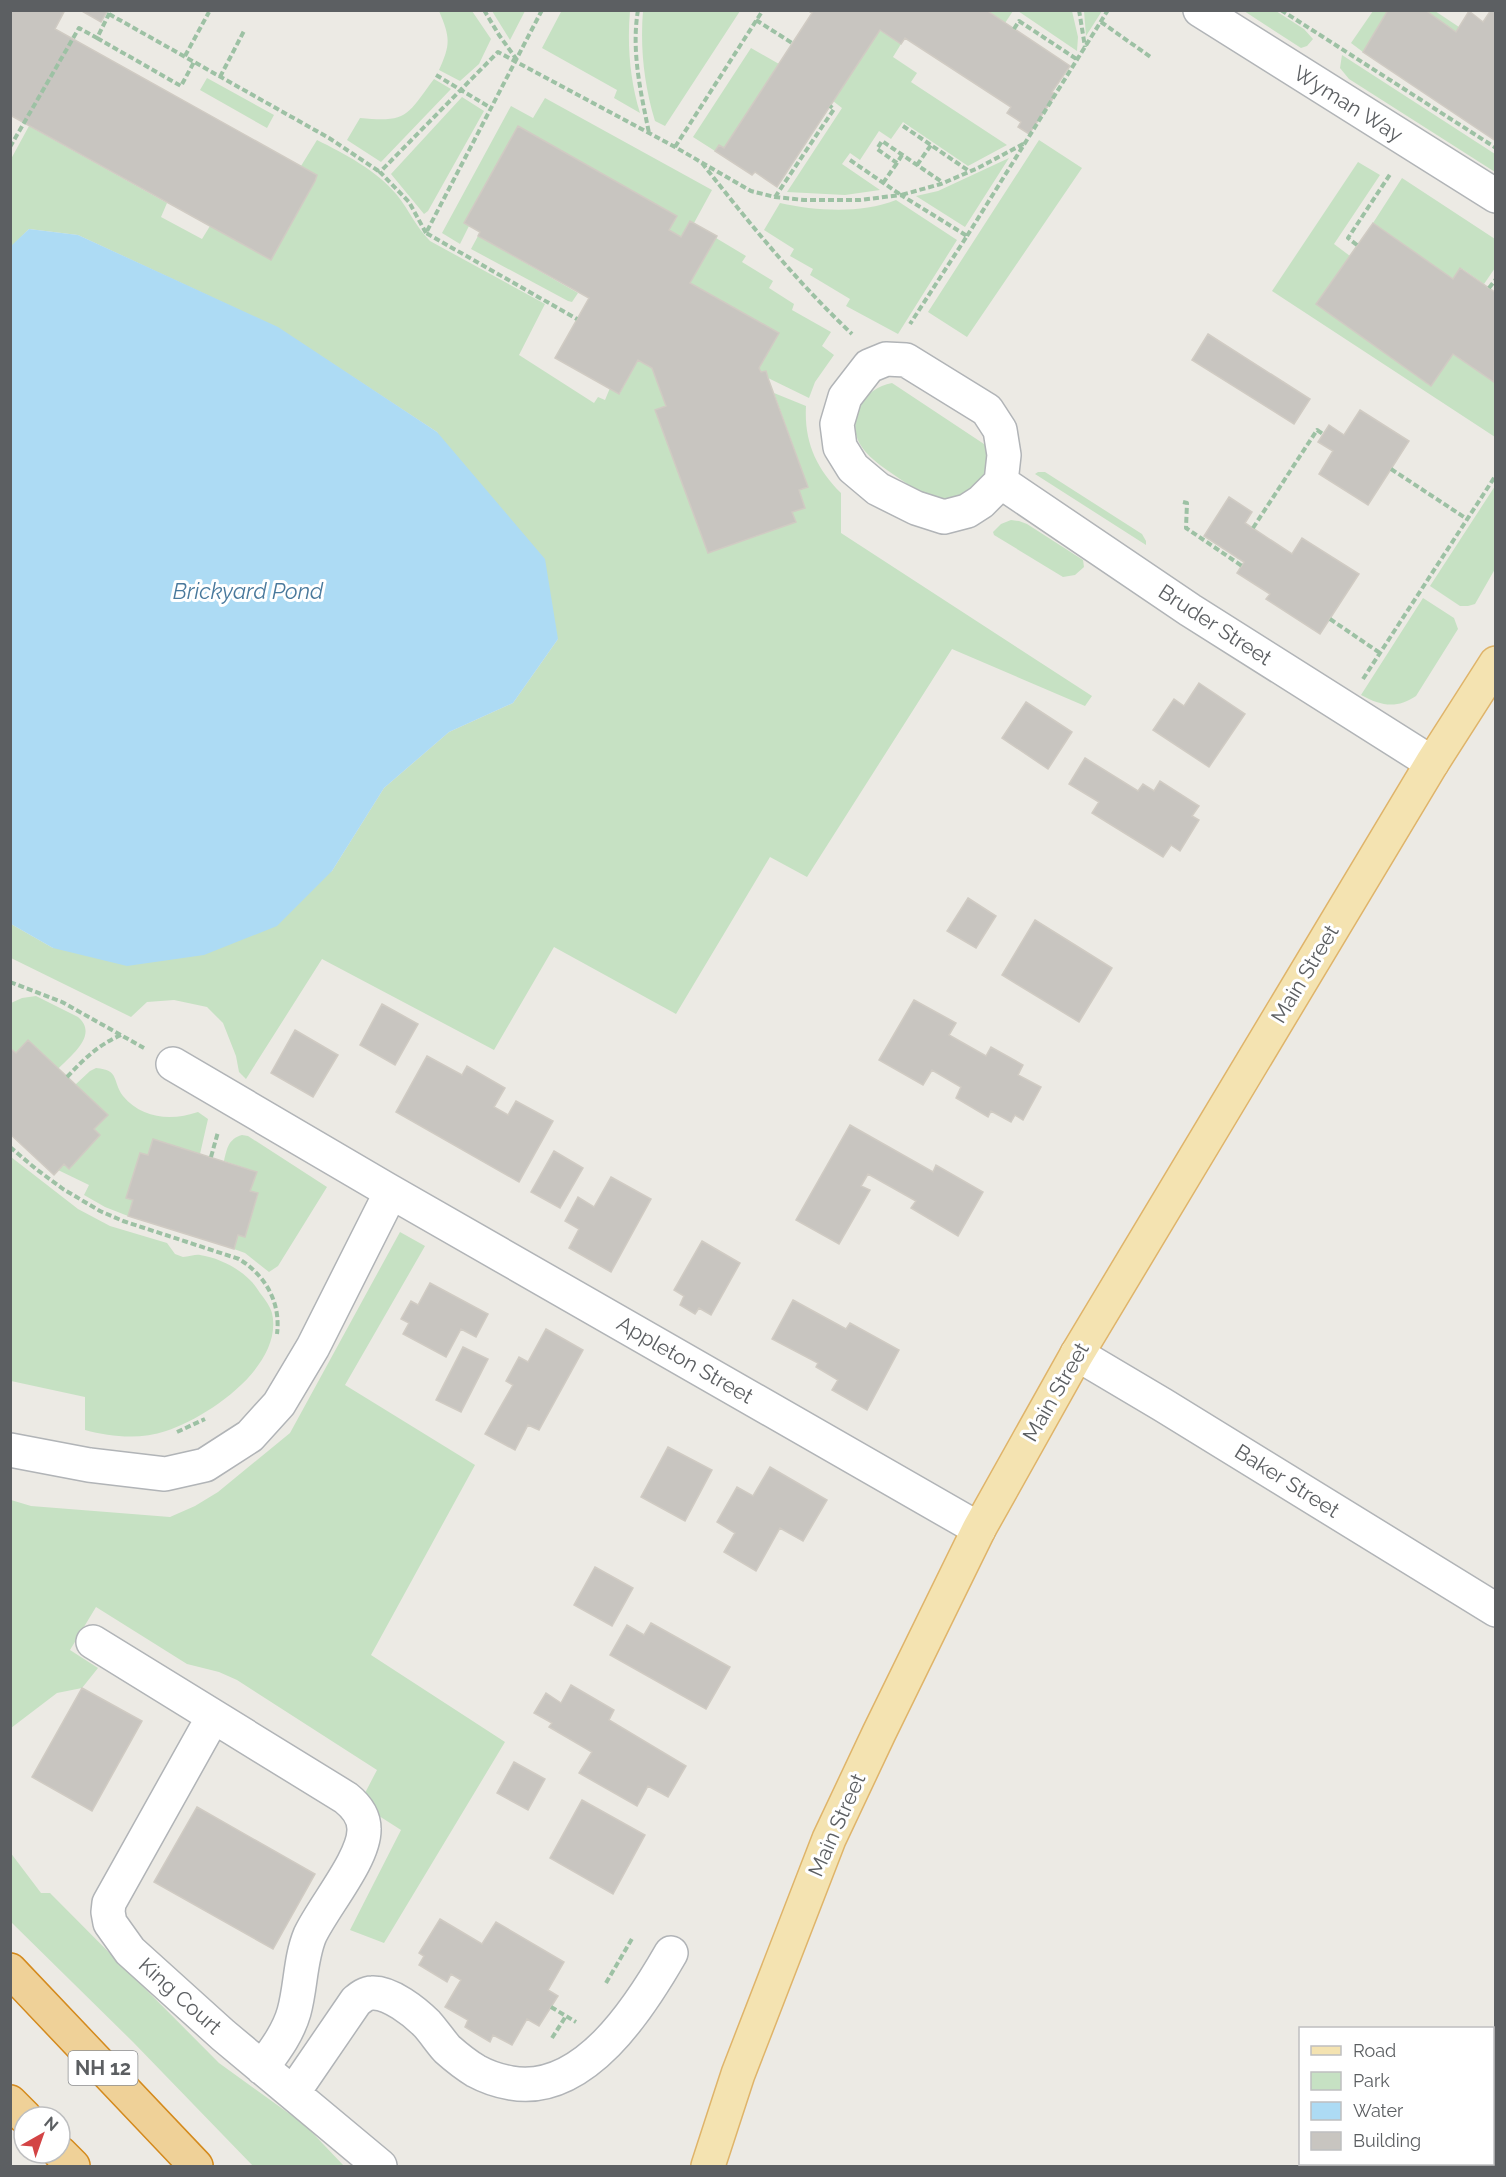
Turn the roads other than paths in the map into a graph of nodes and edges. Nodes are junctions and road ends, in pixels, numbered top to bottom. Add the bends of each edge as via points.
1 (1200, 10) edge
2 (1496, 196) edge
3 (1001, 482) junction
4 (1496, 663) edge
5 (1432, 763) junction
6 (173, 1064) road end
7 (391, 1191) junction
8 (1077, 1354) junction
9 (10, 1450) edge
10 (979, 1528) junction
11 (1496, 1610) edge
12 (93, 1642) dead end
13 (213, 1717) junction
14 (671, 1953) dead end
15 (10, 1970) edge
16 (262, 2068) junction
17 (293, 2093) junction
18 (196, 2166) edge
19 (380, 2166) edge
20 (708, 2166) edge

1 - 2 street, Wyman Way
3 - 3 street via 1004,455 1000,430 987,410 906,360 886,359 869,366 845,397 837,424 840,447 853,468 878,489 944,517 967,511
3 - 5 street, Bruder Street via 1184,606
4 - 5 main road, Main Street
5 - 8 main road, Main Street
6 - 7 street, Appleton Street
7 - 9 street via 313,1347 279,1404 250,1436 205,1465 165,1474
7 - 10 street, Appleton Street
8 - 10 main road, Main Street
8 - 11 street, Baker Street
10 - 20 main road, Main Street via 829,1839 738,2074
12 - 13 street
13 - 16 street, King Court via 108,1912 110,1923 130,1951
13 - 16 street via 346,1798 357,1807 364,1828 358,1853 310,1936 294,2014
14 - 17 street via 651,1989 612,2039 590,2059 537,2085 499,2080 479,2072 447,2049 414,2013 384,1994 372,1993 356,2001
15 - 18 highway, NH 12
16 - 17 street, King Court
17 - 19 street, King Court

